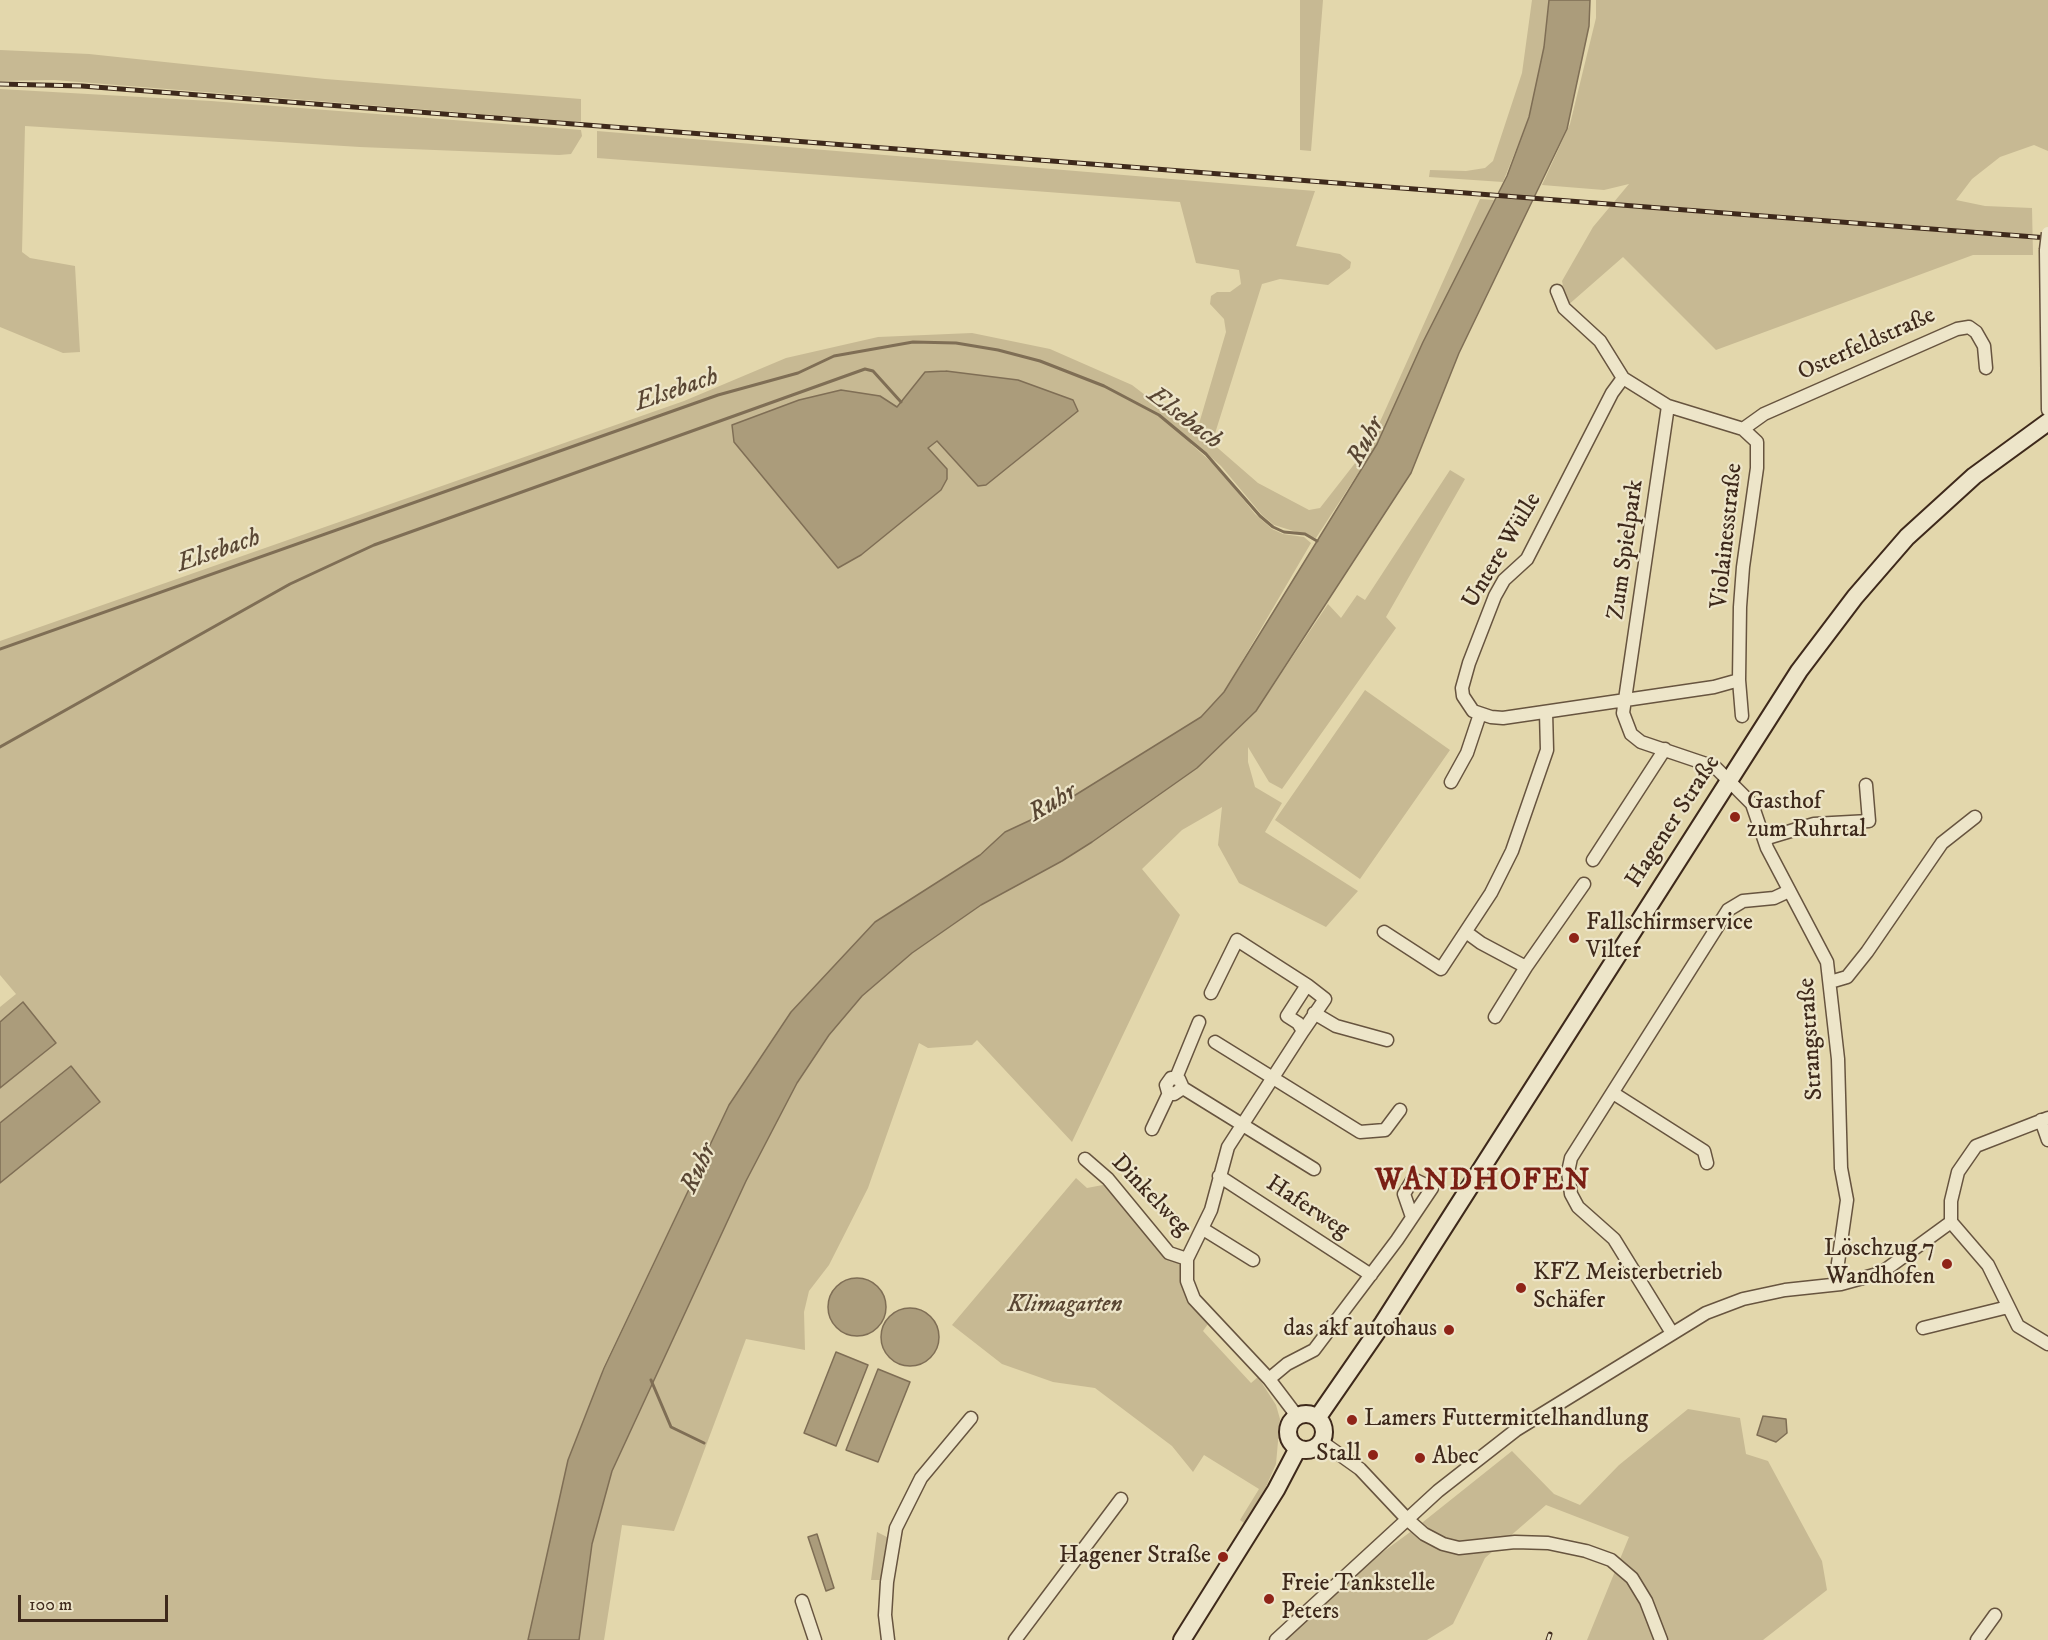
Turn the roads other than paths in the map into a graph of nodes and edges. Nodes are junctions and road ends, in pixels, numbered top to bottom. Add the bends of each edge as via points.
1 (2048, 233) edge
2 (1557, 291) dead end
3 (1986, 368) dead end
4 (1623, 378) junction
5 (1668, 406) junction
6 (2048, 410) edge
7 (2048, 422) edge
8 (1743, 429) junction
9 (1739, 681) junction
10 (1627, 700) junction
11 (1546, 712) junction
12 (1480, 714) junction
13 (1742, 716) dead end
14 (1665, 749) junction
15 (1730, 780) junction
16 (1451, 782) dead end
17 (1866, 785) dead end
18 (1975, 817) dead end
19 (1764, 839) junction
20 (1593, 860) dead end
21 (1584, 885) dead end
22 (1789, 891) junction
23 (1384, 932) dead end
24 (1466, 932) junction
25 (1526, 967) junction
26 (1830, 982) junction
27 (1307, 985) junction
28 (1211, 993) dead end
29 (1314, 1013) junction
30 (1495, 1017) dead end
31 (1199, 1022) dead end
32 (1303, 1031) junction
33 (1388, 1040) dead end
34 (1215, 1042) dead end
35 (1272, 1079) junction
36 (1179, 1083) junction
37 (1613, 1093) junction
38 (1400, 1110) dead end
39 (2045, 1119) edge
40 (1241, 1124) junction
41 (1152, 1129) dead end
42 (2048, 1140) edge
43 (1085, 1159) dead end
44 (1707, 1163) dead end
45 (1314, 1169) dead end
46 (1219, 1176) junction
47 (1412, 1217) dead end
48 (1951, 1222) junction
49 (1203, 1229) junction
50 (1187, 1259) junction
51 (1253, 1260) dead end
52 (1371, 1275) junction
53 (1841, 1284) junction
54 (2008, 1307) junction
55 (1923, 1328) dead end
56 (1672, 1333) junction
57 (2048, 1344) edge
58 (1269, 1379) junction
59 (1297, 1416) junction
60 (1318, 1417) junction
61 (971, 1418) dead end
62 (1322, 1442) junction
63 (1298, 1448) junction
64 (1120, 1499) dead end
65 (1407, 1519) junction
66 (802, 1601) dead end
67 (1995, 1615) dead end
68 (815, 1640) edge
69 (888, 1640) edge
70 (1015, 1640) edge
71 (1182, 1640) edge
72 (1276, 1640) edge
73 (1661, 1640) edge
74 (1977, 1640) edge

1 - 6 street, bridge
2 - 4 street, Violainesstraße via 1564,308 1600,341
3 - 8 street, Osterfeldstraße via 1976,332 1969,327 1957,329 1764,414
4 - 5 street, Violainesstraße
4 - 12 street, Untere Wülle via 1527,559 1504,580 1495,596 1462,687 1467,706
5 - 8 street, Violainesstraße
5 - 10 street, Zum Spielpark
7 - 15 main road, Hagener Straße via 1950,497 1880,566 1799,671
8 - 9 street, Violainesstraße via 1758,448 1743,567
9 - 10 street
9 - 13 street, Violainesstraße
10 - 11 street
10 - 14 street via 1623,713 1630,734 1641,742
11 - 12 street via 1503,718
11 - 24 street via 1547,750 1512,851
12 - 16 street via 1467,753
14 - 15 street via 1715,767
14 - 20 street
15 - 19 street, Strangstraße via 1752,804
15 - 60 main road, Hagener Straße via 1383,1323
17 - 19 street via 1869,821 1814,824
18 - 26 street via 1942,843 1846,977
19 - 22 street, Strangstraße
21 - 25 street
22 - 26 street, Strangstraße via 1827,962
22 - 37 street via 1774,898 1743,901 1728,910
23 - 24 street via 1441,969
24 - 25 street
25 - 30 street
26 - 53 street, Strangstraße via 1838,1059 1840,1157 1847,1200 1837,1270
27 - 28 street via 1238,940
27 - 29 street via 1325,999
27 - 32 street via 1287,1016
29 - 32 street
29 - 33 street via 1336,1026
31 - 36 street
32 - 35 street
34 - 35 street
35 - 38 street via 1360,1132 1385,1130
35 - 40 street
36 - 40 street
36 - 41 street via 1167,1083 1169,1093
37 - 44 street via 1704,1151
37 - 56 street via 1571,1158 1570,1194 1578,1207 1614,1239
39 - 42 street
39 - 48 street via 1988,1140 1965,1158 1951,1201
40 - 45 street
40 - 46 street via 1228,1147
43 - 50 street, Dinkelweg via 1108,1179 1169,1253
46 - 49 street
46 - 52 street, Haferweg
47 - 52 street
48 - 53 street via 1881,1273
48 - 54 street via 1988,1265
49 - 50 street
49 - 51 street
50 - 58 street via 1187,1281 1194,1299
52 - 58 street via 1314,1350
53 - 56 street via 1743,1299 1706,1313
54 - 55 street
54 - 57 street via 2018,1326
56 - 65 street via 1516,1430
58 - 59 street
59 - 60 main road via 1308,1413
59 - 63 main road via 1291,1421 1288,1436
60 - 62 main road via 1325,1432
61 - 69 street via 921,1478 896,1528 887,1582
62 - 63 main road via 1314,1449
62 - 65 street via 1360,1469
63 - 71 main road
64 - 70 street
65 - 72 street
65 - 73 street via 1424,1534 1459,1548 1548,1543 1611,1560 1632,1578 1646,1600
66 - 68 street
67 - 74 street

